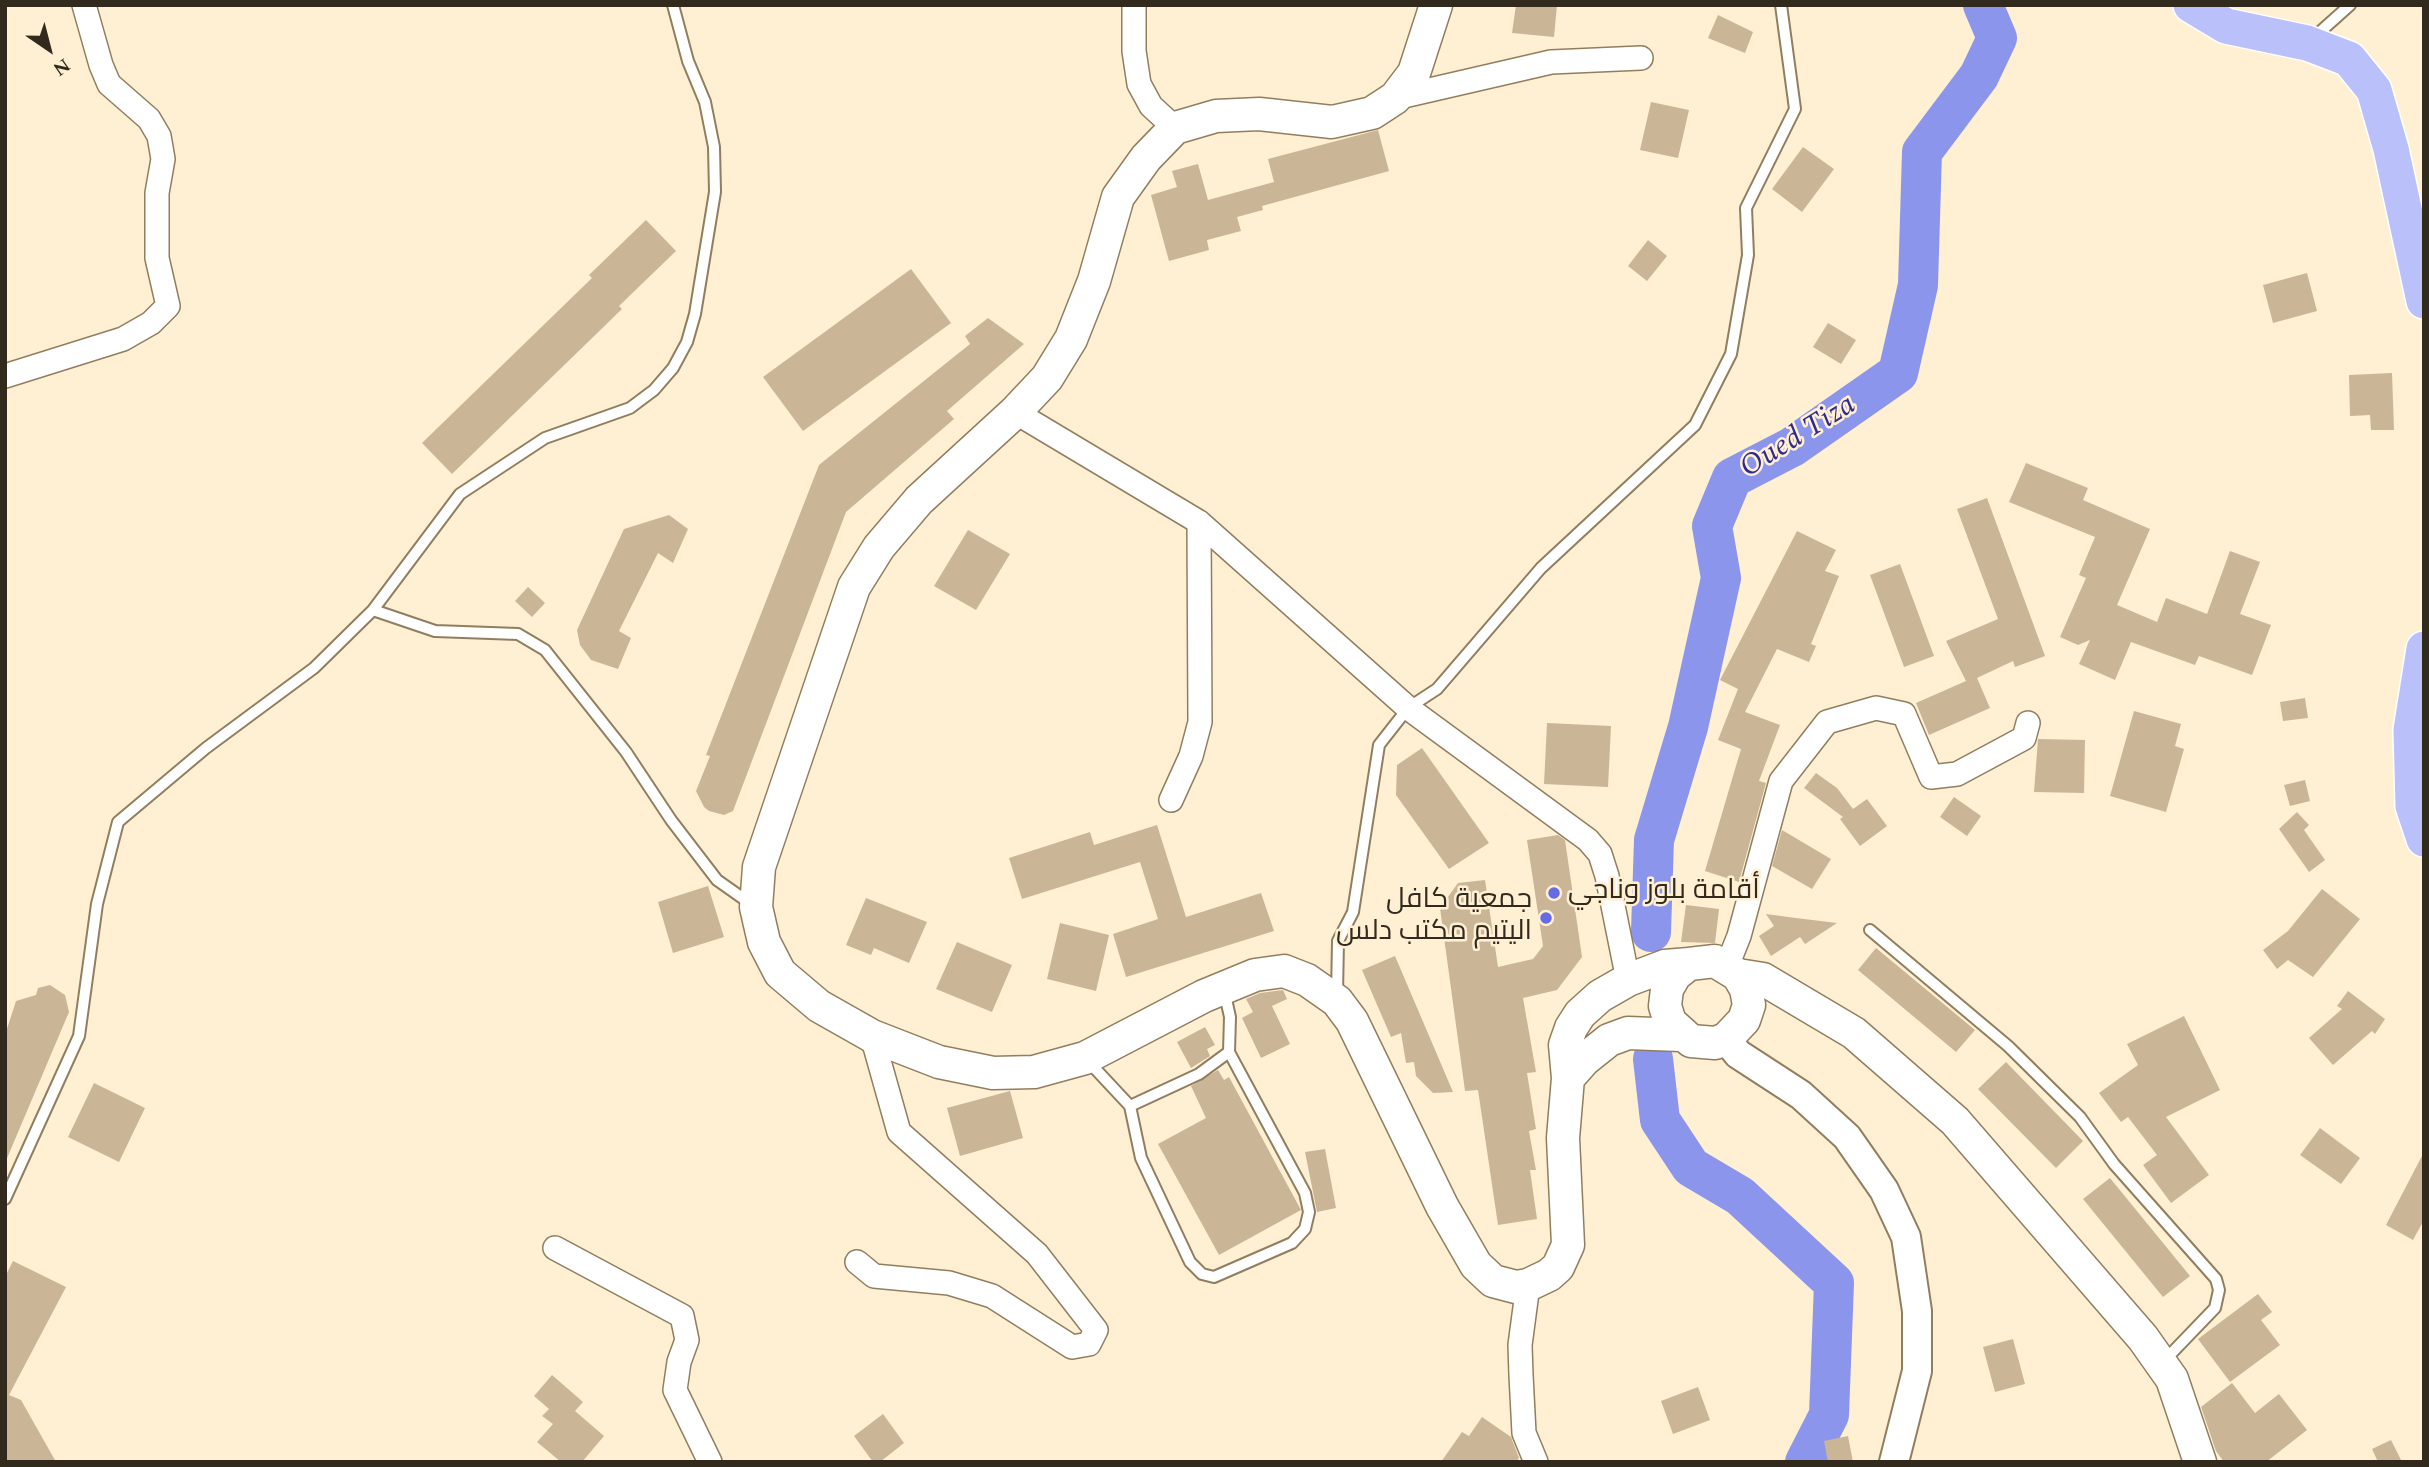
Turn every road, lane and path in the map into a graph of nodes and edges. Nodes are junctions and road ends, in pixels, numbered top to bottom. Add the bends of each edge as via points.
1 (85, 5) edge
2 (673, 5) edge
3 (1134, 5) edge
4 (1436, 5) edge
5 (1781, 5) edge
6 (2191, 5) edge
7 (2350, 5) edge
8 (2307, 43) junction
9 (1641, 58) dead end
10 (1395, 98) junction
11 (1175, 128) junction
12 (2424, 300) edge
13 (5, 376) edge
14 (1015, 412) junction
15 (1199, 522) junction
16 (373, 610) junction
17 (2424, 649) edge
18 (1409, 708) junction
19 (2028, 723) dead end
20 (1171, 800) dead end
21 (2424, 839) edge
22 (756, 907) junction
23 (1870, 930) dead end
24 (1689, 964) junction
25 (1733, 970) junction
26 (1628, 980) junction
27 (1223, 989) junction
28 (1796, 999) junction
29 (1338, 1001) junction
30 (1735, 1030) junction
31 (1681, 1035) junction
32 (872, 1036) junction
33 (1229, 1052) junction
34 (1085, 1058) junction
35 (1568, 1078) junction
36 (1130, 1106) junction
37 (5, 1199) edge
38 (555, 1248) dead end
39 (857, 1262) dead end
40 (1528, 1285) junction
41 (2162, 1363) junction
42 (710, 1462) edge
43 (1536, 1462) edge
44 (1894, 1462) edge
45 (2200, 1462) edge

1 - 13 street via 109,84 149,119 159,136 163,159 157,193 157,258 168,306 123,340
2 - 16 lane via 705,102 714,147 715,192 687,342 673,368 630,408 545,438 460,494
3 - 11 street via 1139,84 1151,106
4 - 10 main road via 1414,73
5 - 18 lane via 1795,109 1746,208 1748,255 1731,354 1695,425 1541,568 1437,689
6 - 8 main road via 2226,26
7 - 8 lane
8 - 12 main road via 2349,59 2374,90
9 - 10 street via 1551,62
10 - 11 main road via 1372,113 1332,122 1216,116
11 - 14 main road via 1118,197 1094,281 1071,338 1047,378
14 - 15 street
14 - 22 main road via 919,500 879,547 854,587 759,867
15 - 18 street
15 - 20 street via 1200,722
16 - 22 lane via 435,631 518,634 545,650 626,752 717,880
16 - 37 lane via 314,668 206,748 118,822 97,904 79,1036
17 - 21 main road via 2411,730 2413,806
18 - 26 street via 1600,854
18 - 29 lane via 1379,745 1353,912 1338,941
19 - 25 street via 2024,738 1957,774 1931,777 1904,714 1876,708 1827,722 1781,781
22 - 32 main road via 764,942 780,973 819,1006
23 - 41 lane via 2008,1046 2080,1117 2113,1164 2216,1279 2215,1307
24 - 25 main road via 1701,961
24 - 26 main road via 1665,966
24 - 31 main road via 1675,975 1665,1006
25 - 28 main road via 1763,979
25 - 30 main road via 1746,989 1749,1004
26 - 35 main road via 1600,996 1571,1028 1565,1045
27 - 29 main road via 1255,975 1284,971
27 - 33 lane via 1230,1017
27 - 34 main road
28 - 30 main road via 1768,1004
28 - 41 main road via 1854,1032 1955,1121 2057,1234
29 - 40 main road via 1476,1265 1493,1281
30 - 31 main road via 1703,1044
30 - 44 street via 1738,1054 1801,1095 1847,1137 1884,1190 1906,1237 1917,1311 1917,1371
31 - 35 main road via 1628,1033 1609,1040
32 - 34 main road via 939,1062 993,1073 1034,1072
32 - 39 street via 898,1132 1037,1254 1096,1330 1089,1344 1072,1347 992,1296 948,1283 874,1276
33 - 36 lane via 1199,1074
33 - 36 lane via 1305,1193 1309,1212 1305,1229 1292,1243 1214,1277 1202,1274 1191,1262 1141,1158
34 - 36 lane
35 - 40 main road via 1563,1138 1568,1245 1558,1266
38 - 42 street via 682,1316 687,1340 675,1390
40 - 43 street via 1521,1375 1524,1433
41 - 45 main road via 2183,1405

